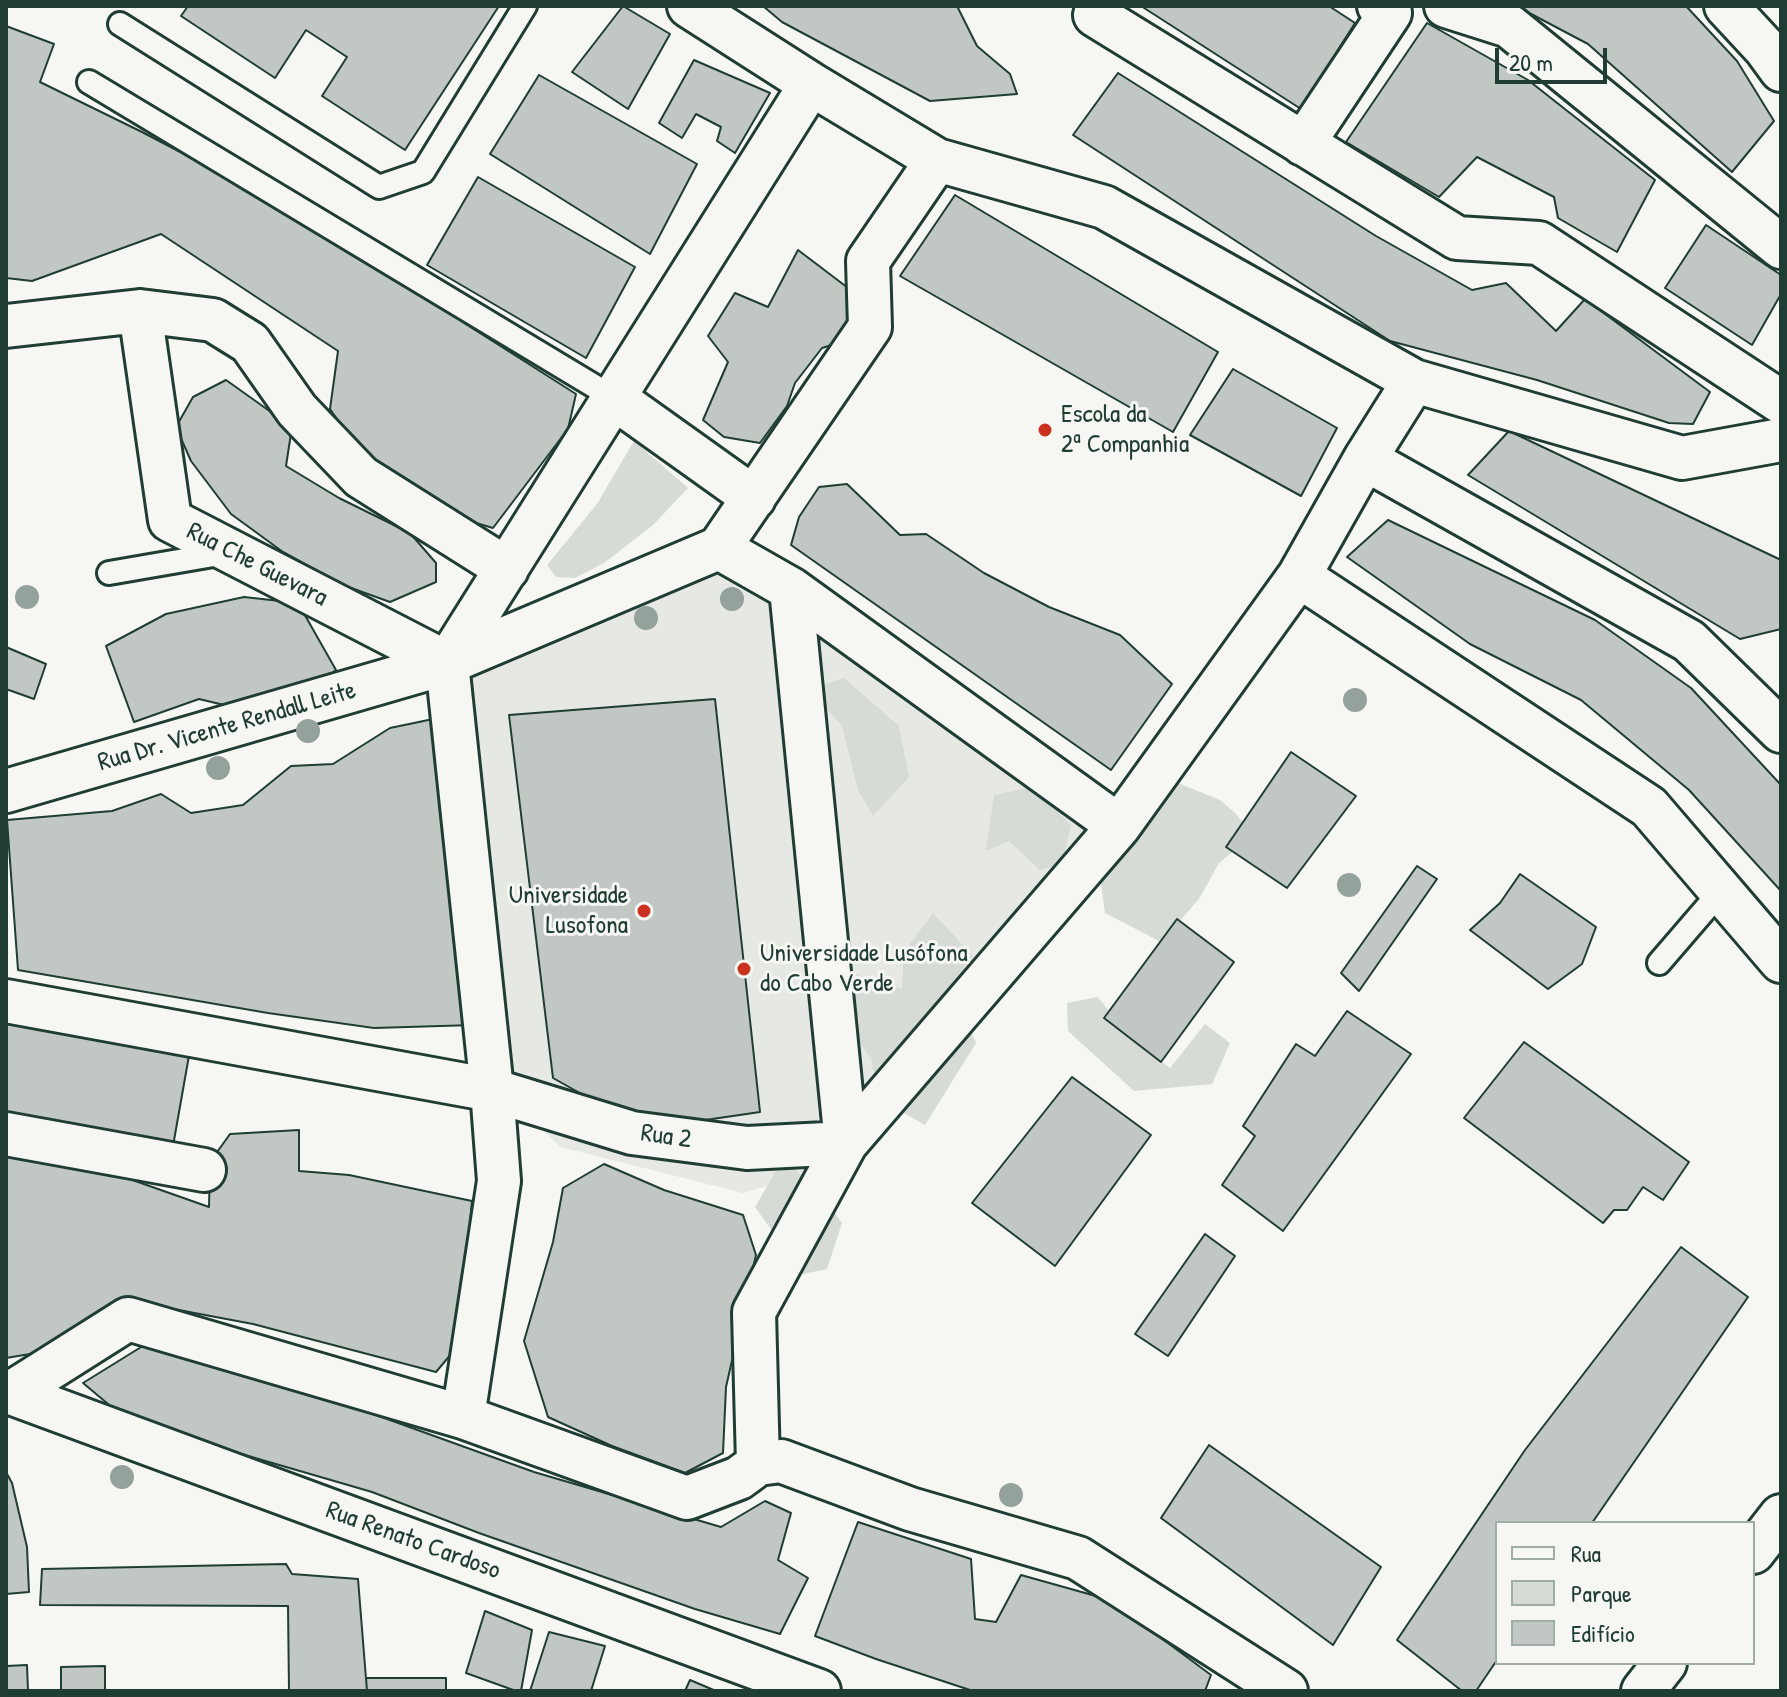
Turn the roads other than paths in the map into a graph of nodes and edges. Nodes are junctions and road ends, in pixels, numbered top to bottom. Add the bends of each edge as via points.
1 (525, 6) edge
2 (689, 6) edge
3 (1446, 6) edge
4 (1726, 6) edge
5 (1395, 8) edge
6 (1091, 9) edge
7 (120, 24) dead end
8 (1776, 58) edge
9 (89, 82) dead end
10 (811, 84) junction
11 (1303, 144) junction
12 (937, 160) junction
13 (1781, 247) edge
14 (140, 311) junction
15 (17, 319) edge
16 (1414, 381) junction
17 (614, 398) junction
18 (1781, 402) edge
19 (1781, 440) edge
20 (1682, 458) junction
21 (1365, 459) junction
22 (1781, 470) edge
23 (754, 498) junction
24 (719, 548) junction
25 (231, 552) junction
26 (507, 569) junction
27 (109, 573) dead end
28 (1299, 576) junction
29 (791, 589) junction
30 (447, 663) junction
31 (1781, 731) edge
32 (6, 791) edge
33 (1119, 826) junction
34 (1721, 891) junction
35 (1781, 961) edge
36 (1659, 963) dead end
37 (6, 1001) edge
38 (492, 1090) junction
39 (6, 1134) edge
40 (846, 1143) junction
41 (204, 1170) dead end
42 (9, 1393) edge
43 (463, 1417) junction
44 (758, 1464) junction
45 (1781, 1516) edge
46 (1755, 1549) edge
47 (1663, 1665) edge
48 (819, 1691) edge
49 (1286, 1691) edge
50 (1643, 1691) edge

1 - 7 lane via 423,172 379,187
2 - 10 street
3 - 13 street via 1509,26
4 - 8 street
5 - 11 street
6 - 11 street
9 - 17 lane
10 - 12 street
10 - 17 street
11 - 18 street via 1457,238 1539,243
12 - 16 street via 1104,207
12 - 23 street via 868,261 870,327
14 - 15 street
14 - 25 street, Rua Che Guevara via 170,520
14 - 26 street via 213,320 250,343 297,410 361,477
16 - 20 street
16 - 21 street
17 - 23 street
17 - 26 street
19 - 20 street
20 - 22 street
21 - 28 street
21 - 31 street via 1689,641
23 - 24 street
24 - 29 street
24 - 30 street, Rua Dr. Vicente Rendall Leite
25 - 27 lane
25 - 30 street, Rua Che Guevara
26 - 30 street
28 - 33 street
28 - 34 street via 1649,807
29 - 33 street
29 - 40 street
30 - 32 street, Rua Dr. Vicente Rendall Leite
30 - 38 street
33 - 40 street
34 - 35 street
34 - 36 lane
37 - 38 street, Rua 2
38 - 40 street, Rua 2 via 632,1133 747,1148
38 - 43 street via 499,1181
39 - 41 street
40 - 44 street via 754,1312
42 - 43 street via 128,1319
42 - 48 street, Rua Renato Cardoso
43 - 44 street via 687,1498 739,1478
44 - 49 street via 781,1461 910,1509 1078,1558
45 - 46 street
47 - 50 street

